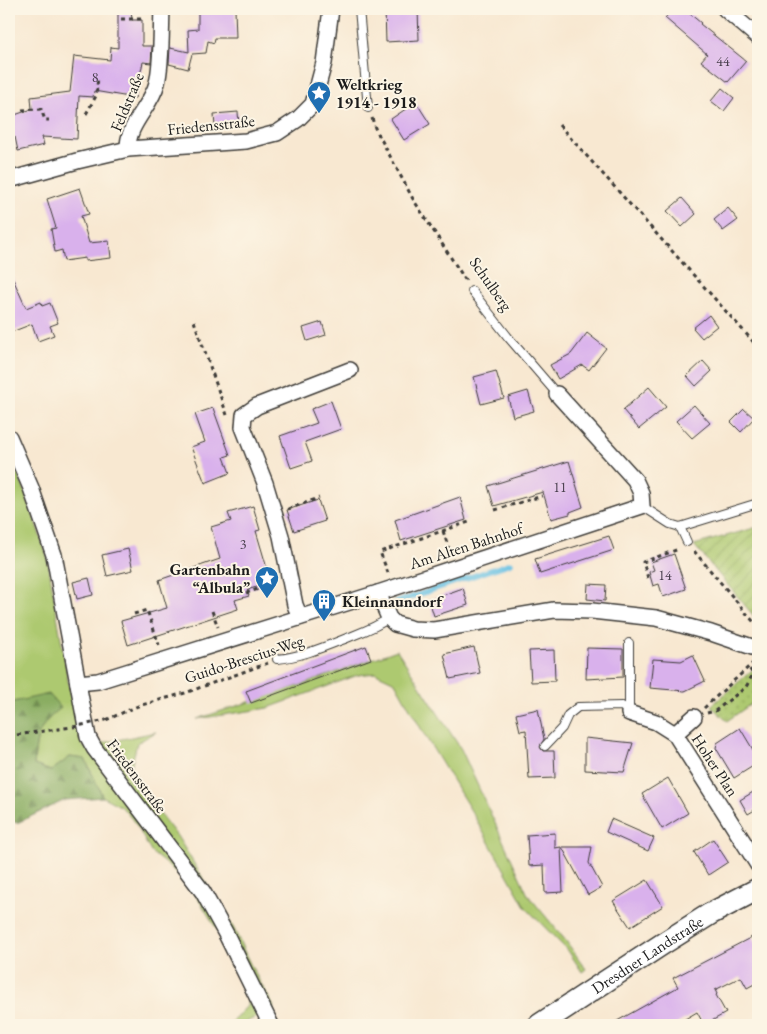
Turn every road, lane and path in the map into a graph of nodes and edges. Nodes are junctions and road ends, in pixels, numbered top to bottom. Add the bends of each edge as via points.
1 (331, 9) edge
2 (359, 9) edge
3 (725, 9) edge
4 (162, 15) edge
5 (121, 19) dead end
6 (758, 37) edge
7 (98, 78) dead end
8 (368, 108) joint
9 (22, 110) dead end
10 (86, 114) dead end
11 (50, 120) dead end
12 (559, 125) dead end
13 (128, 150) junction
14 (9, 180) edge
15 (472, 291) joint
16 (194, 321) dead end
17 (758, 347) edge
18 (350, 370) dead end
19 (557, 394) joint
20 (244, 415) junction
21 (9, 437) edge
22 (542, 496) dead end
23 (319, 498) dead end
24 (758, 503) edge
25 (642, 506) junction
26 (495, 510) dead end
27 (274, 514) junction
28 (469, 522) dead end
29 (680, 528) junction
30 (443, 531) junction
31 (686, 544) junction
32 (454, 568) junction
33 (648, 578) dead end
34 (277, 583) dead end
35 (393, 588) junction
36 (246, 593) dead end
37 (378, 593) junction
38 (212, 611) dead end
39 (134, 614) dead end
40 (300, 617) junction
41 (389, 618) junction
42 (758, 627) edge
43 (218, 629) dead end
44 (629, 643) dead end
45 (758, 649) edge
46 (758, 657) edge
47 (163, 660) junction
48 (277, 660) joint
49 (748, 668) junction
50 (78, 683) junction
51 (707, 704) dead end
52 (715, 711) dead end
53 (629, 713) junction
54 (694, 717) dead end
55 (675, 734) junction
56 (9, 736) edge
57 (545, 746) dead end
58 (758, 865) edge
59 (758, 889) edge
60 (271, 1025) edge
61 (539, 1025) edge

1 - 13 street, Friedensstraße via 324,63 313,104 298,119 276,133 246,141
2 - 8 lane
3 - 6 street
4 - 5 path
4 - 13 street, Feldstraße via 158,82 132,128
7 - 10 path via 96,96
8 - 15 path, Schulberg via 375,128 414,199
9 - 11 path via 41,109 44,120
12 - 17 path
13 - 14 street, Friedensstraße
15 - 19 lane, Schulberg
16 - 20 path via 227,415
18 - 20 street via 256,406
19 - 25 street, Schulberg via 635,480
20 - 27 street via 244,427
21 - 50 street, Friedensstraße via 54,555
22 - 26 path
23 - 27 path
24 - 29 lane
25 - 29 lane
25 - 32 street, Am Alten Bahnhof
27 - 40 street
28 - 30 path
29 - 31 lane
30 - 32 path
30 - 35 path via 380,552
31 - 33 path via 643,562
31 - 42 path
32 - 35 street, Am Alten Bahnhof
34 - 36 path
35 - 37 street, Am Alten Bahnhof
37 - 40 street, Am Alten Bahnhof
37 - 41 street
38 - 43 path
39 - 47 path via 147,610
40 - 47 street, Am Alten Bahnhof
41 - 45 street via 395,624 413,629 434,630 554,610 592,611 656,618
41 - 48 lane, Guido-Brescius-Weg via 380,625 328,645 293,658
44 - 53 lane
46 - 49 path
47 - 50 street, Am Alten Bahnhof via 98,681
48 - 56 path, Guido-Brescius-Weg, bridge via 138,706 106,720
49 - 51 path
49 - 52 path via 753,674 746,687
50 - 60 street, Friedensstraße via 88,737 94,748 203,892
53 - 55 street, Hoher Plan via 656,722
53 - 57 lane via 622,706 578,707
54 - 55 street, Hoher Plan
55 - 58 street, Hoher Plan
59 - 61 street, Dresdner Landstraße via 710,914

